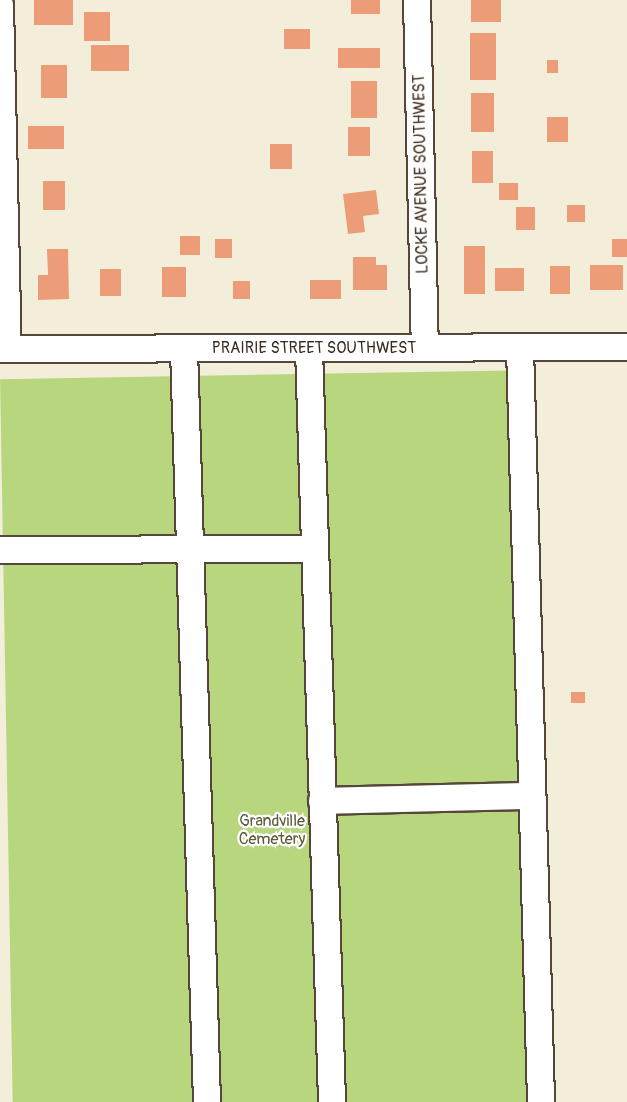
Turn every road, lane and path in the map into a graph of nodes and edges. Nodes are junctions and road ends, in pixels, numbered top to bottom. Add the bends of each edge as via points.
1 (417, 0) edge
2 (0, 4) edge
3 (627, 347) edge
4 (309, 348) junction
5 (425, 348) junction
6 (520, 348) junction
7 (4, 349) edge
8 (184, 349) junction
9 (190, 549) junction
10 (315, 549) junction
11 (0, 550) edge
12 (532, 796) junction
13 (322, 801) junction
14 (207, 1102) edge
15 (332, 1102) edge
16 (541, 1102) edge

1 - 5 street, LOCKE AVENUE SOUTHWEST
2 - 7 street
3 - 6 street, PRAIRIE STREET SOUTHWEST
4 - 5 street, PRAIRIE STREET SOUTHWEST
4 - 8 street, PRAIRIE STREET SOUTHWEST
4 - 10 street
5 - 6 street, PRAIRIE STREET SOUTHWEST
6 - 12 street
7 - 8 street, PRAIRIE STREET SOUTHWEST
8 - 9 street
9 - 10 street
9 - 11 street
9 - 14 street
10 - 13 street
12 - 13 street
12 - 16 street
13 - 15 street

